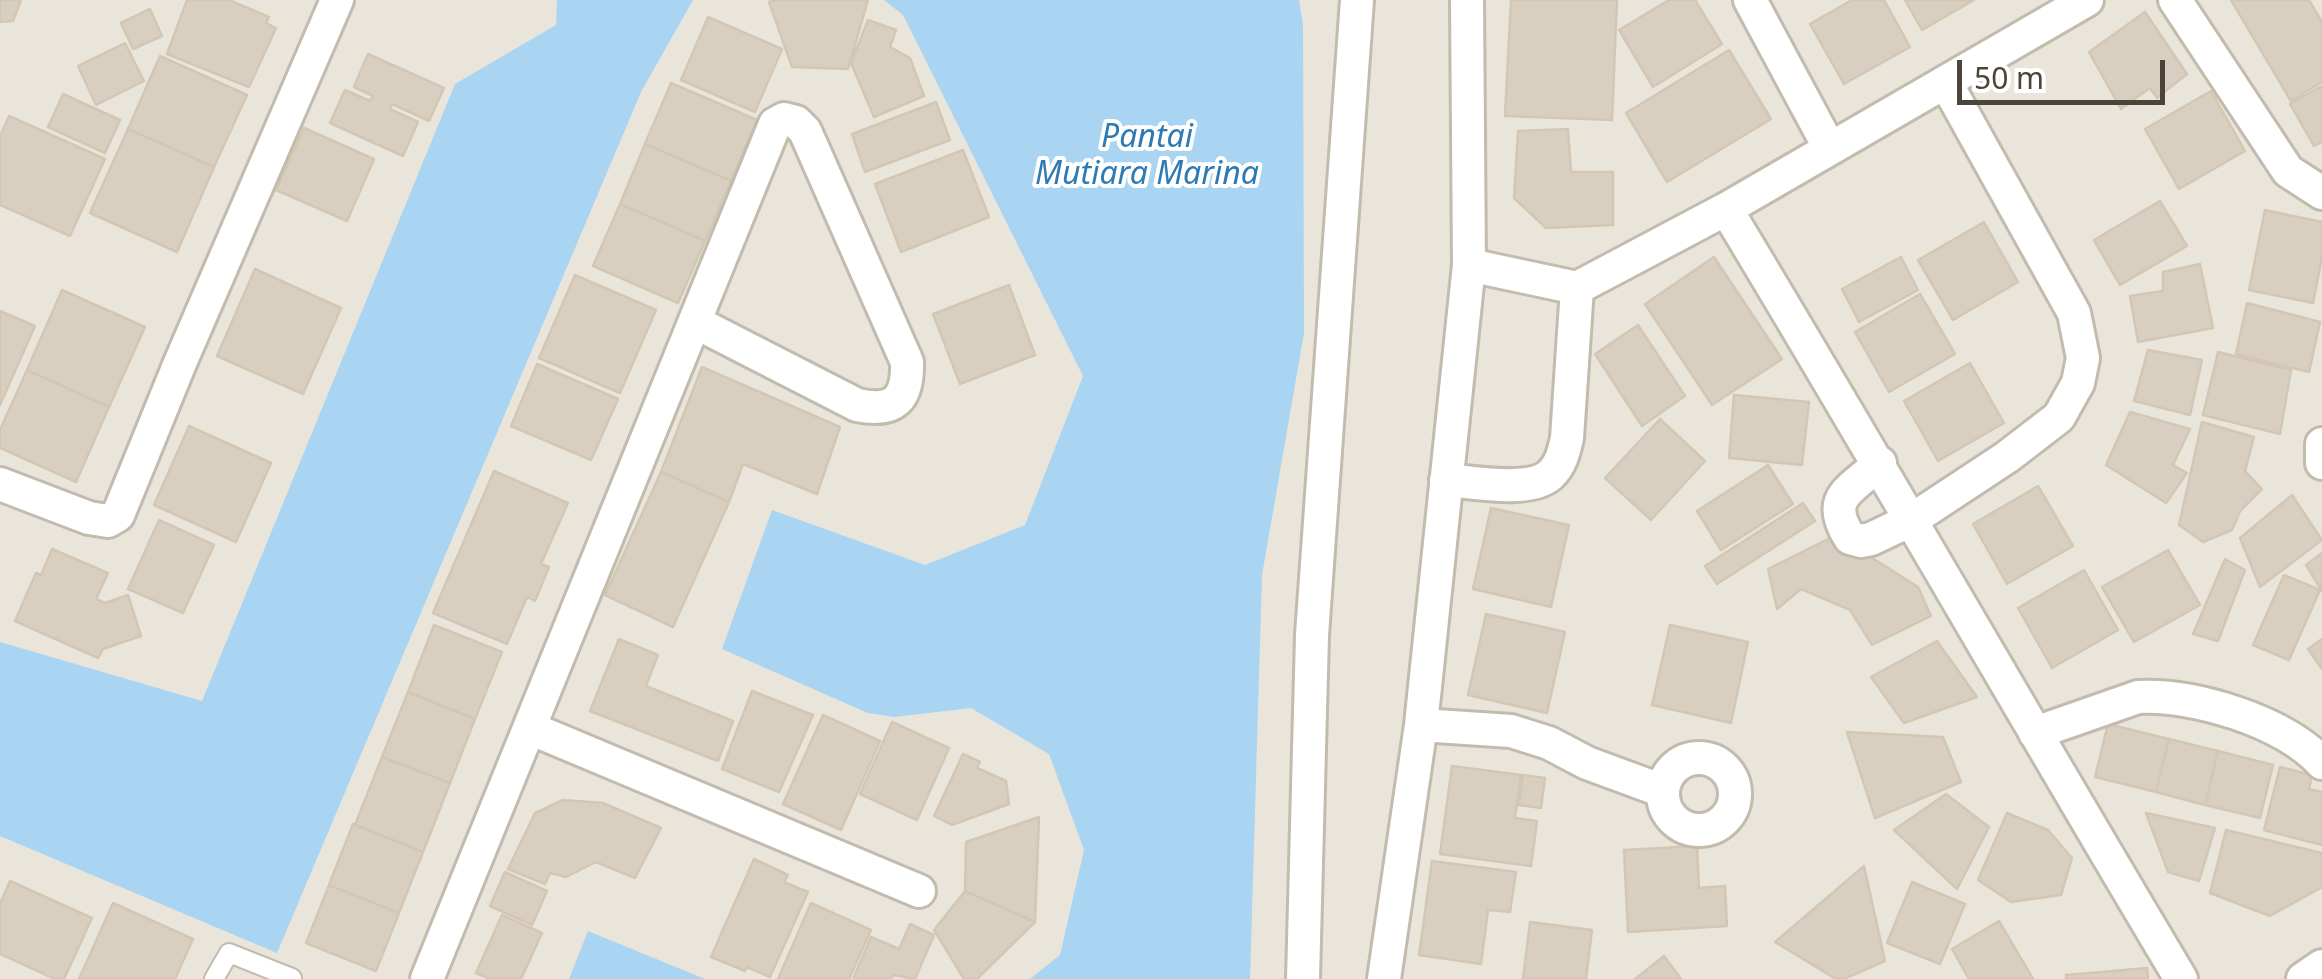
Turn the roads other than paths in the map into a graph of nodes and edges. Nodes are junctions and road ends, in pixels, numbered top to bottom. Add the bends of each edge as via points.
1 (336, 0) edge
2 (1357, 0) edge
3 (1467, 0) edge
4 (1750, 0) edge
5 (2176, 0) edge
6 (2082, 1) edge
7 (2033, 14) edge
8 (1946, 83) junction
9 (1829, 147) junction
10 (2322, 193) edge
11 (1726, 209) junction
12 (1469, 264) junction
13 (1577, 288) junction
14 (697, 322) junction
15 (2322, 444) edge
16 (2322, 462) edge
17 (1880, 464) junction
18 (1446, 480) junction
19 (0, 484) edge
20 (1913, 519) junction
21 (1421, 724) junction
22 (532, 729) junction
23 (2035, 733) junction
24 (2322, 762) edge
25 (1663, 791) dead end
26 (918, 891) dead end
27 (2322, 966) edge
28 (292, 978) edge
29 (214, 979) edge
30 (428, 979) edge
31 (1303, 979) edge
32 (1384, 979) edge
33 (2182, 979) edge
34 (2303, 979) edge

1 - 19 street via 118,515 102,522
2 - 31 street via 1312,635
3 - 12 street
4 - 9 street
5 - 10 street via 2288,171
6 - 7 street
7 - 8 street
8 - 9 street
8 - 20 street via 2074,313 2082,358 2078,382 2058,418
9 - 11 street
11 - 13 street
11 - 17 street
12 - 13 street
12 - 18 street
13 - 18 street via 1568,438 1552,474 1522,485
14 - 14 street via 776,124 784,118 796,122 907,362 902,397 892,405 858,405
14 - 22 street
15 - 16 street
17 - 20 street
17 - 20 street via 1844,496 1838,519 1850,538 1862,541
18 - 21 street
20 - 23 street
21 - 25 street via 1511,731
21 - 32 street
22 - 26 street
22 - 30 street
23 - 24 street via 2156,696 2280,731
23 - 33 street
27 - 34 street
28 - 29 lane via 229,952

